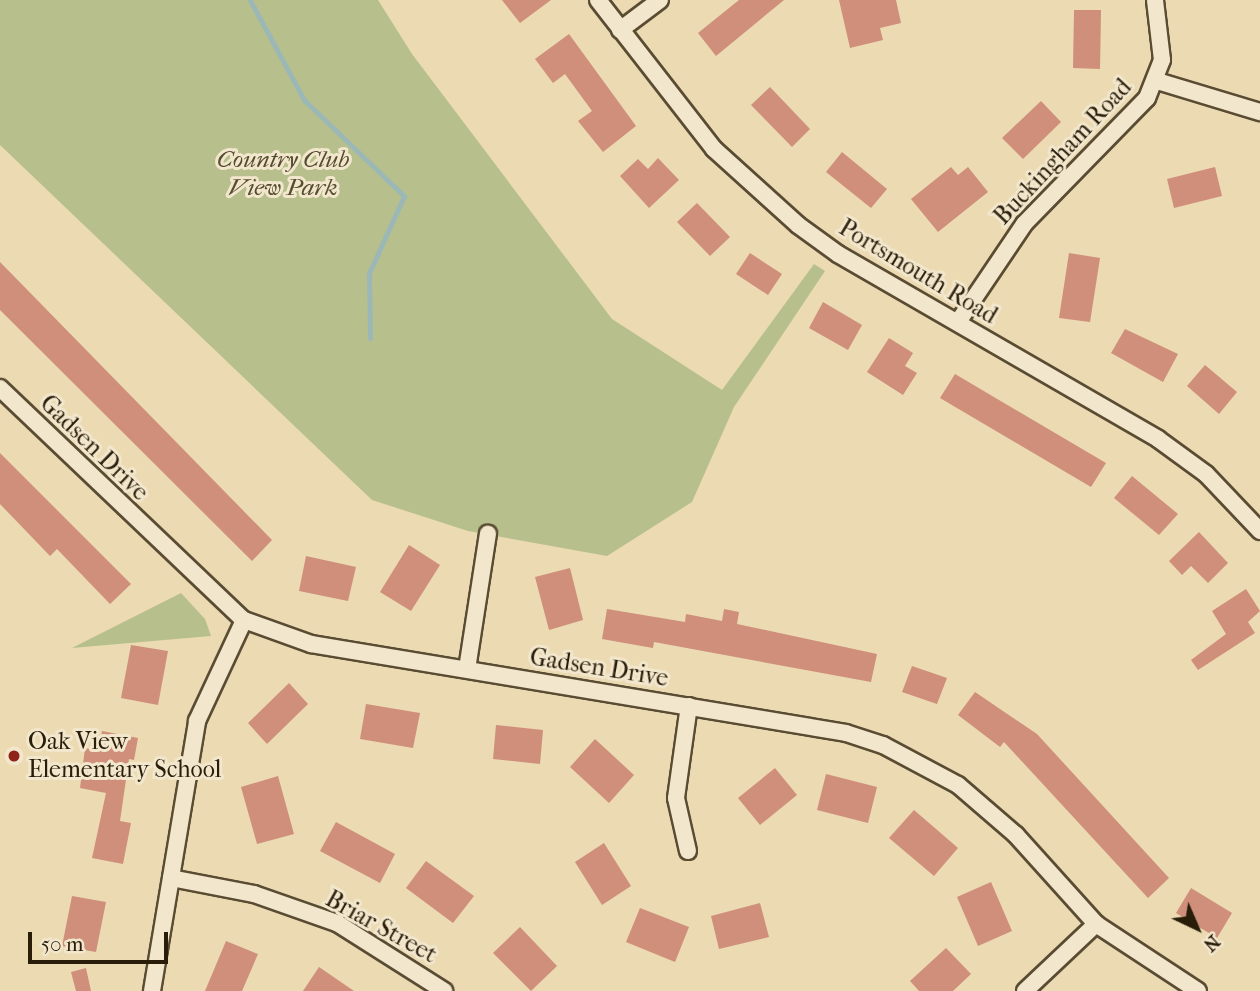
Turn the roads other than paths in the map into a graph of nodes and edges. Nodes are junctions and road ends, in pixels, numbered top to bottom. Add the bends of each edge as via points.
1 (598, 0) edge
2 (660, 0) edge
3 (1155, 0) edge
4 (620, 30) junction
5 (1157, 81) junction
6 (1260, 112) edge
7 (958, 322) junction
8 (0, 388) edge
9 (1260, 531) edge
10 (488, 534) dead end
11 (244, 620) junction
12 (467, 669) junction
13 (689, 706) junction
14 (688, 851) dead end
15 (171, 878) junction
16 (1096, 924) junction
17 (152, 991) edge
18 (444, 991) edge
19 (1025, 991) edge
20 (1198, 991) edge

1 - 4 street, Portsmouth Road
2 - 4 street
3 - 5 street, Buckingham Road via 1162,60
4 - 7 street, Portsmouth Road via 714,149 760,194 838,254
5 - 6 street
5 - 7 street, Buckingham Road via 1118,133 1024,224
7 - 9 street, Portsmouth Road via 1158,439 1206,474
8 - 11 street, Gadsen Drive
10 - 12 street
11 - 12 street, Gadsen Drive via 311,644
11 - 15 street via 197,721
12 - 13 street, Gadsen Drive
13 - 14 street via 676,798
13 - 16 street, Gadsen Drive via 846,733 922,762 995,814
15 - 17 street
15 - 18 street, Briar Street via 254,894 337,923
16 - 19 street
16 - 20 street, Gadsen Drive

